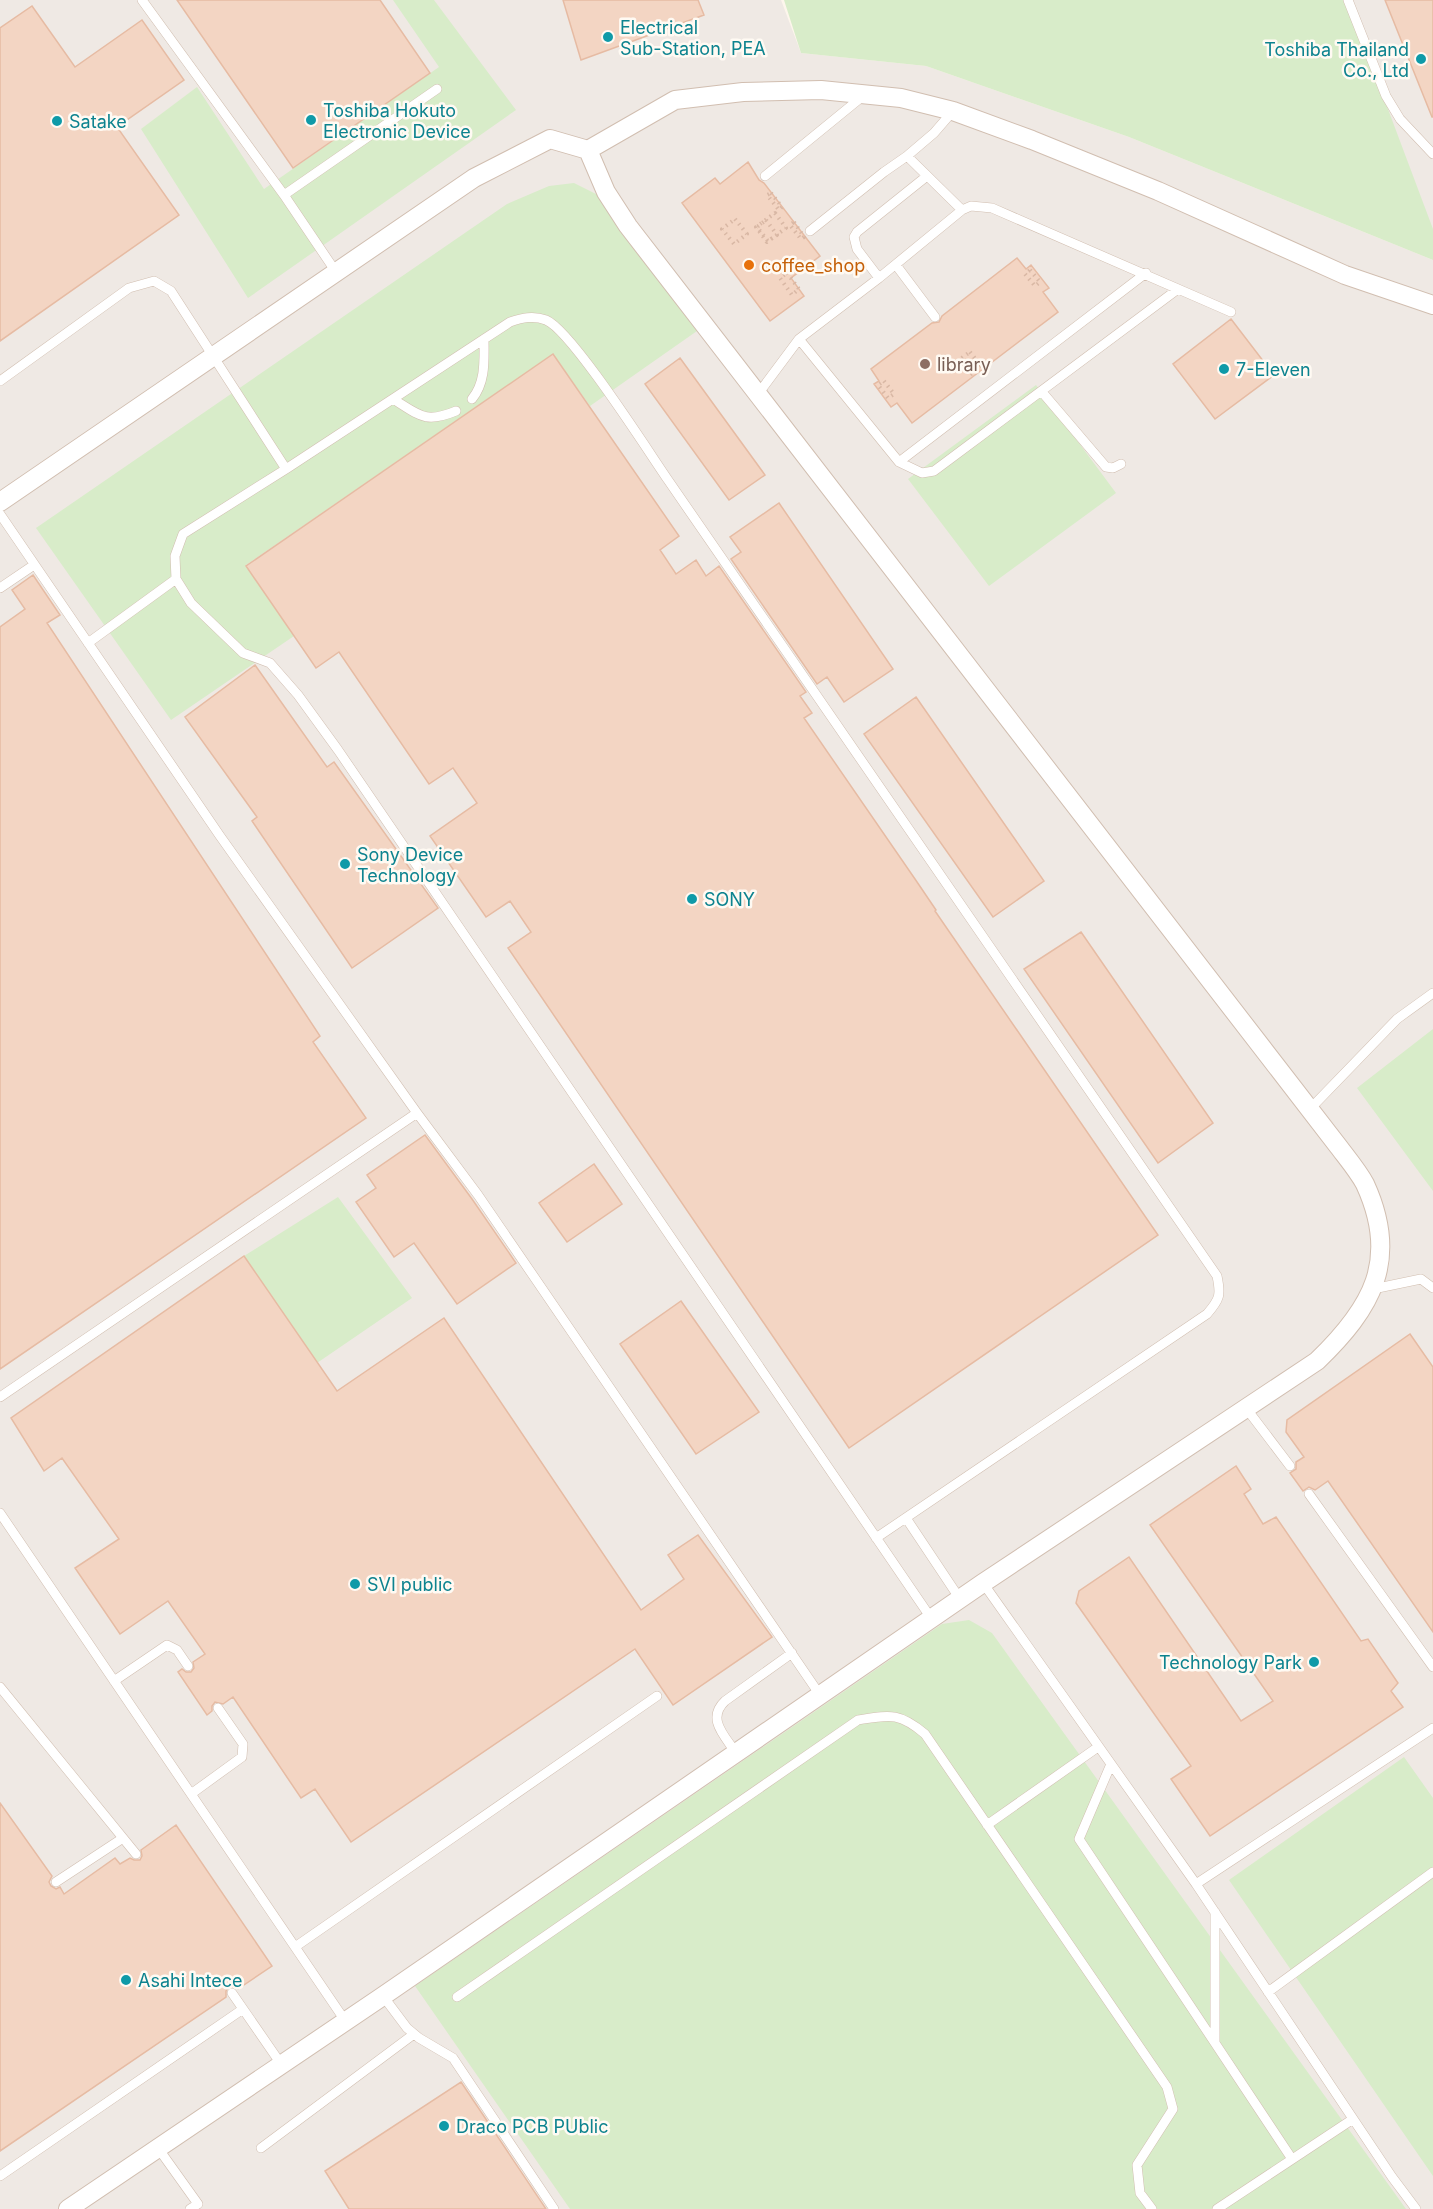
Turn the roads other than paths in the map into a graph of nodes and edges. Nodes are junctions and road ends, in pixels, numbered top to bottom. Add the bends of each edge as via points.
1 (142, 0) edge
2 (1348, 0) edge
3 (437, 89) dead end
4 (865, 94) junction
5 (952, 111) junction
6 (588, 150) junction
7 (1433, 154) edge
8 (907, 156) junction
9 (765, 176) dead end
10 (927, 176) junction
11 (284, 195) junction
12 (962, 210) junction
13 (810, 231) dead end
14 (896, 265) junction
15 (336, 272) junction
16 (1146, 273) junction
17 (879, 278) junction
18 (1178, 289) junction
19 (1433, 305) edge
20 (1231, 312) dead end
21 (935, 316) dead end
22 (484, 339) junction
23 (799, 339) junction
24 (213, 356) junction
25 (0, 381) edge
26 (1042, 392) junction
27 (758, 394) junction
28 (393, 399) junction
29 (472, 399) dead end
30 (456, 411) dead end
31 (898, 462) junction
32 (1121, 465) dead end
33 (285, 469) junction
34 (0, 502) edge
35 (0, 514) edge
36 (34, 565) junction
37 (176, 579) junction
38 (0, 588) edge
39 (88, 643) junction
40 (1433, 993) edge
41 (1310, 1110) junction
42 (417, 1113) junction
43 (1433, 1288) edge
44 (1373, 1289) junction
45 (0, 1397) edge
46 (1246, 1408) junction
47 (1290, 1466) dead end
48 (1310, 1494) dead end
49 (0, 1514) edge
50 (906, 1518) junction
51 (876, 1538) junction
52 (983, 1583) junction
53 (960, 1599) junction
54 (931, 1618) junction
55 (792, 1653) junction
56 (188, 1666) dead end
57 (1433, 1667) edge
58 (114, 1681) junction
59 (0, 1687) edge
60 (820, 1695) junction
61 (657, 1696) dead end
62 (218, 1708) dead end
63 (1433, 1728) edge
64 (1098, 1747) junction
65 (736, 1753) junction
66 (1111, 1764) junction
67 (191, 1794) junction
68 (987, 1825) junction
69 (123, 1838) junction
70 (136, 1854) dead end
71 (1433, 1872) edge
72 (56, 1882) dead end
73 (1196, 1884) junction
74 (1215, 1912) junction
75 (295, 1947) junction
76 (1268, 1992) junction
77 (232, 1993) dead end
78 (383, 1996) junction
79 (457, 1996) dead end
80 (243, 2009) junction
81 (346, 2022) junction
82 (414, 2034) junction
83 (1215, 2043) junction
84 (281, 2064) junction
85 (1353, 2119) junction
86 (158, 2148) junction
87 (261, 2148) dead end
88 (1292, 2159) junction
89 (0, 2176) edge
90 (68, 2209) edge
91 (190, 2209) edge
92 (554, 2209) edge
93 (1152, 2209) edge
94 (1217, 2209) edge
95 (1416, 2209) edge

1 - 11 lane
2 - 7 lane via 1386,96 1400,119
3 - 11 lane
4 - 5 street
4 - 6 street via 821,90 743,92 675,100
4 - 9 lane
5 - 8 lane
5 - 19 street via 1158,191 1345,275
6 - 15 street via 550,139 474,178
6 - 27 street via 606,192 628,226
8 - 10 lane
8 - 13 lane
10 - 12 lane
10 - 17 lane via 854,237 857,249
11 - 15 lane
12 - 14 lane
12 - 16 lane via 971,206 992,208
14 - 17 lane
14 - 21 lane
15 - 24 street
16 - 18 lane
16 - 31 lane
17 - 23 lane
18 - 20 lane
18 - 26 lane
22 - 28 lane
22 - 29 lane via 484,372 479,391
22 - 50 lane via 526,316 546,320 558,328 589,367 1217,1276 1221,1294 1207,1314
23 - 27 lane
23 - 31 lane
24 - 25 lane via 171,291 154,281 129,288
24 - 33 lane
24 - 34 street
26 - 31 lane via 934,471 922,473
26 - 32 lane via 1106,467
27 - 41 street
28 - 30 lane via 423,417 439,418
28 - 33 lane
33 - 37 lane via 183,534 175,556
35 - 36 lane
36 - 38 lane
36 - 39 lane
37 - 39 lane
37 - 51 lane via 191,603 243,652 270,663 298,695
39 - 42 lane
40 - 41 lane via 1397,1019
41 - 44 street via 1364,1183 1374,1209 1380,1264
42 - 45 lane
42 - 55 lane via 478,1195
43 - 44 lane via 1421,1279
44 - 46 street via 1344,1335 1317,1361
46 - 47 lane
46 - 52 street
48 - 57 lane
49 - 58 lane
50 - 51 lane
50 - 53 lane
51 - 54 lane
52 - 53 street
52 - 64 lane
53 - 54 street
54 - 60 street
55 - 60 lane
55 - 65 lane via 718,1709 717,1723
56 - 58 lane via 177,1650 167,1644
58 - 67 lane
59 - 69 lane
60 - 65 street
61 - 75 lane
62 - 67 lane via 243,1744 242,1757
63 - 73 lane
64 - 66 lane
64 - 68 lane
65 - 78 street
66 - 73 lane
66 - 83 lane via 1079,1839
67 - 75 lane
68 - 79 lane via 926,1734 891,1715 858,1720
68 - 93 lane via 1167,2087 1173,2109 1137,2165 1140,2193
69 - 70 lane
69 - 72 lane
71 - 76 lane
73 - 74 lane
74 - 76 lane
74 - 83 lane
75 - 81 lane
76 - 85 lane
77 - 80 lane
78 - 81 street
78 - 82 lane
80 - 84 lane
80 - 89 lane
81 - 84 street
82 - 87 lane
82 - 92 lane via 449,2054 459,2066
83 - 88 lane
84 - 86 street
85 - 88 lane
85 - 95 lane
86 - 90 street
86 - 91 lane via 198,2204
88 - 94 lane

